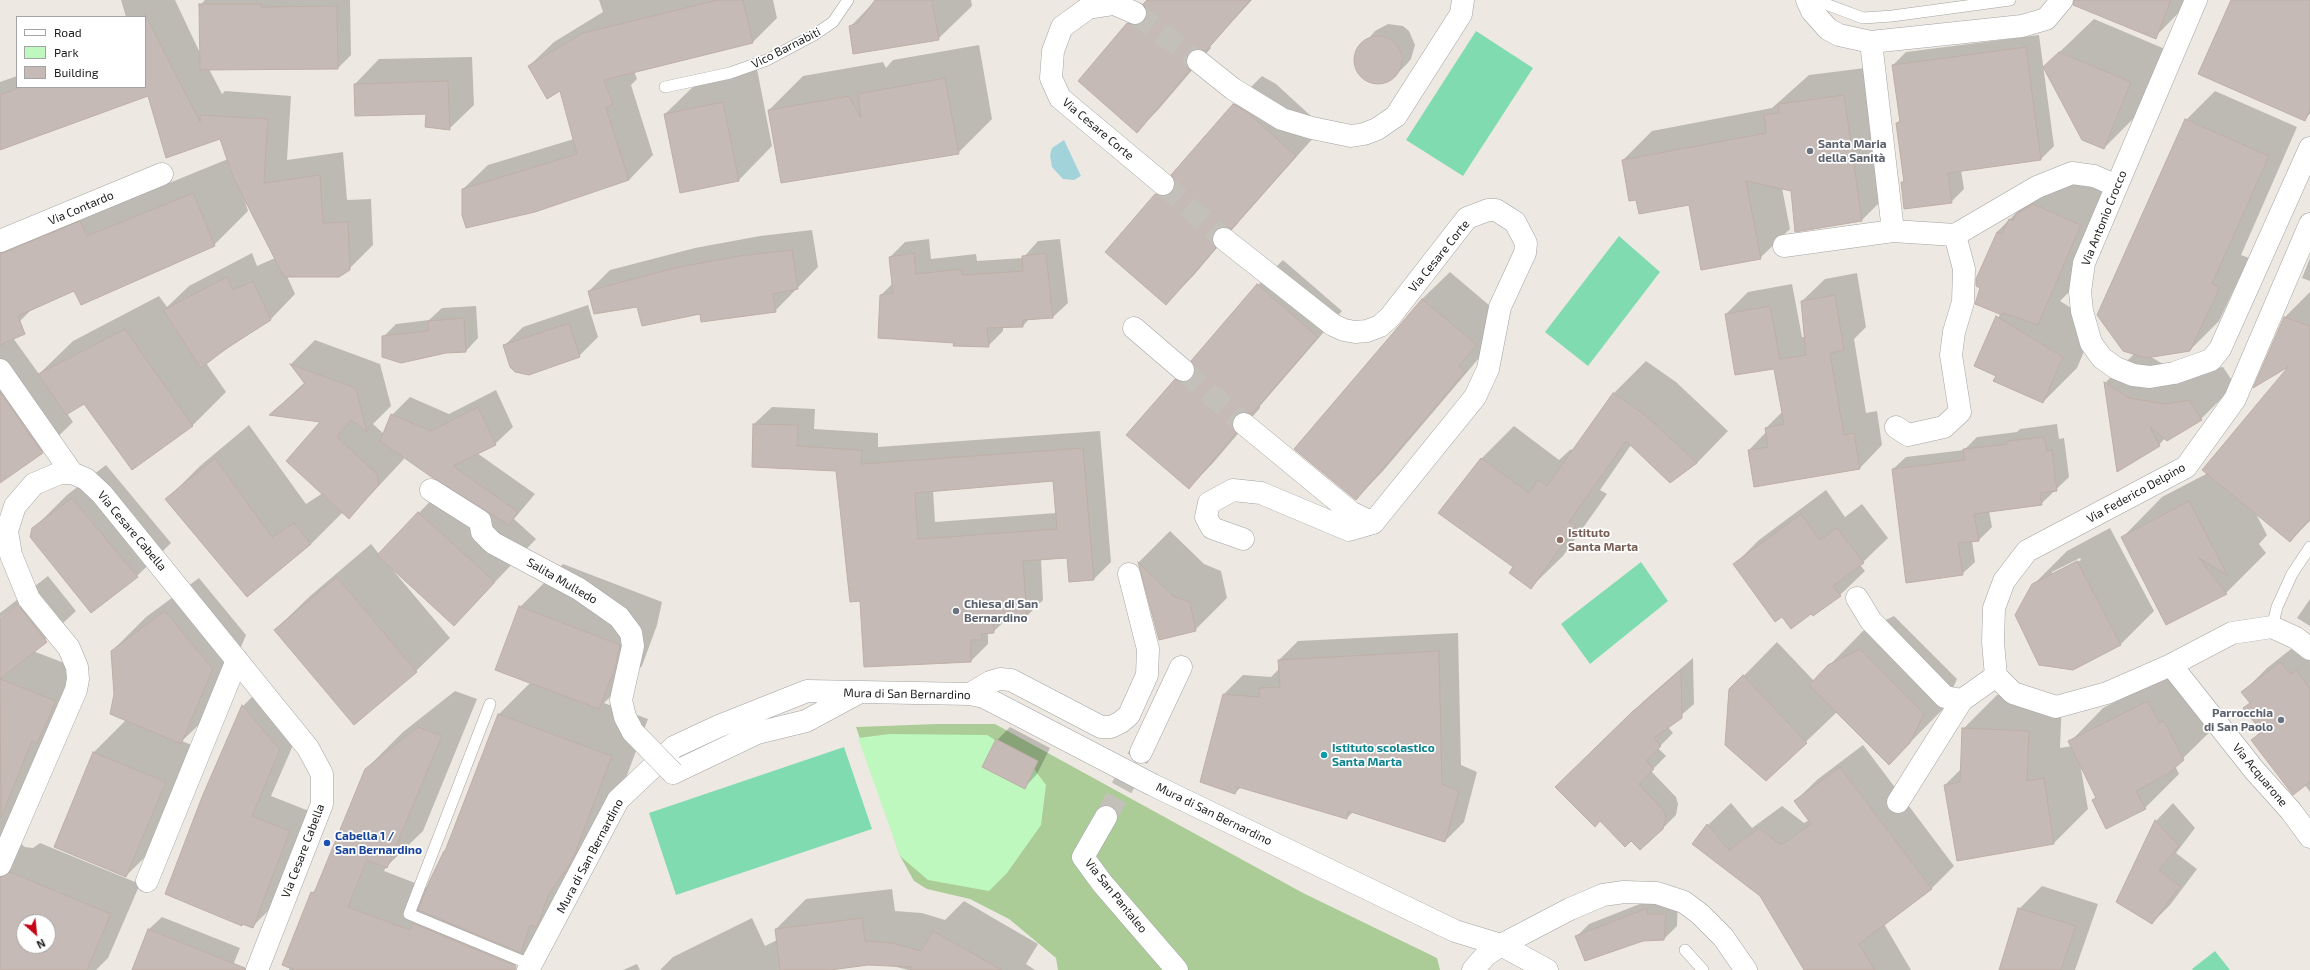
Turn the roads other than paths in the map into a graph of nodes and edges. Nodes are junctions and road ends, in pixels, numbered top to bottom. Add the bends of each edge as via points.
1 (848, 0) edge
2 (1463, 0) edge
3 (1807, 0) edge
4 (1815, 0) edge
5 (2010, 0) edge
6 (2062, 0) edge
7 (2196, 0) edge
8 (1135, 13) tunnel mouth
9 (1871, 42) junction
10 (1198, 61) tunnel mouth
11 (665, 87) dead end
12 (2310, 148) edge
13 (162, 174) dead end
14 (2305, 174) edge
15 (1163, 184) tunnel mouth
16 (2117, 186) junction
17 (2310, 224) edge
18 (1894, 231) junction
19 (1955, 235) junction
20 (1224, 239) tunnel mouth
21 (0, 241) edge
22 (1784, 246) dead end
23 (1134, 328) dead end
24 (0, 370) edge
25 (1183, 370) tunnel mouth
26 (1244, 424) tunnel mouth
27 (1896, 427) dead end
28 (72, 473) junction
29 (431, 490) dead end
30 (1373, 523) junction
31 (1243, 539) dead end
32 (2310, 547) edge
33 (1129, 574) dead end
34 (1857, 598) dead end
35 (2272, 627) junction
36 (2310, 650) edge
37 (237, 660) junction
38 (2171, 665) junction
39 (1147, 675) junction
40 (1996, 676) junction
41 (860, 692) junction
42 (970, 694) junction
43 (1962, 700) junction
44 (490, 704) dead end
45 (1141, 752) tunnel mouth
46 (1898, 802) dead end
47 (1106, 817) tunnel mouth
48 (2310, 837) edge
49 (0, 865) edge
50 (147, 881) dead end
51 (1501, 945) junction
52 (1685, 950) dead end
53 (530, 967) edge
54 (257, 970) edge
55 (1177, 970) edge
56 (1473, 970) edge
57 (1547, 970) edge
58 (1703, 970) edge
59 (1746, 970) edge

1 - 11 lane, Vico Barnabiti via 833,22 773,57 749,68
2 - 10 street via 1461,14 1396,116 1377,130 1364,134 1350,136 1282,119 1234,89
3 - 9 street via 1812,11 1828,29 1839,35
4 - 5 lane via 1862,18
6 - 9 street via 2046,18 2022,26
7 - 16 street, Via Antonio Crocco
8 - 15 street, Via Cesare Corte via 1114,4 1088,8 1062,27 1052,51 1051,78 1060,98
9 - 18 street
12 - 14 street, Via Antonio Crocco
13 - 21 street, Via Contardo
14 - 16 street, Via Antonio Crocco via 2220,349 2211,360 2174,373 2150,377 2133,375 2116,368 2102,358 2091,343 2082,311 2080,292 2084,263
16 - 19 street via 2094,176 2072,173 2037,187
17 - 40 street, Via Federico Delpino via 2235,399 2186,467 2027,551 2004,581 1994,608
18 - 19 street
18 - 22 street
19 - 27 street via 1964,268 1963,302 1954,332 1951,355 1960,412 1944,427 1908,435
20 - 30 street, Via Cesare Corte via 1333,325 1355,332 1380,326 1390,317 1466,218 1488,210 1496,210 1515,222 1522,232 1526,243 1525,253 1500,307 1488,369 1475,397
23 - 25 street
24 - 28 street
26 - 30 street via 1352,513
28 - 37 street, Via Cesare Cabella via 86,480 102,494
28 - 49 street via 60,472 34,484 15,506 7,531 11,555 29,599 68,648 77,666 78,679 76,690
29 - 41 street, Salita Multedo, bridge via 480,521 482,532 493,543 579,588 619,617 631,633 633,646 621,700 625,717 633,732 673,773 757,733 806,721
30 - 31 street via 1349,530 1261,493 1233,490 1209,503 1206,517 1212,528
32 - 35 lane via 2289,581 2277,607
33 - 39 street via 1148,649
34 - 43 street via 1872,621 1945,697
35 - 36 street via 2296,638
35 - 38 street via 2232,633
37 - 50 street
37 - 54 street, Via Cesare Cabella via 308,748 322,774 323,789 322,804
38 - 40 street via 2107,693 2056,707 2013,694
38 - 48 street, Via Acquarone
39 - 42 street via 1129,716 1111,727 1101,727 1011,680 1000,679 990,682
39 - 45 street via 1181,667
40 - 43 street
41 - 42 street, Mura di San Bernardino
41 - 53 street, Mura di San Bernardino via 807,691 674,747 618,800
42 - 51 street, Mura di San Bernardino via 997,702 1153,785 1455,931
43 - 46 street
44 - 53 lane, Mura di San Bernardino via 409,914
47 - 55 street, Via San Pantaleo via 1083,857 1102,883
51 - 56 street via 1486,955
51 - 57 street, Mura di San Bernardino
51 - 59 street via 1603,895 1624,892 1657,893 1684,902 1700,914 1723,937
52 - 58 lane

